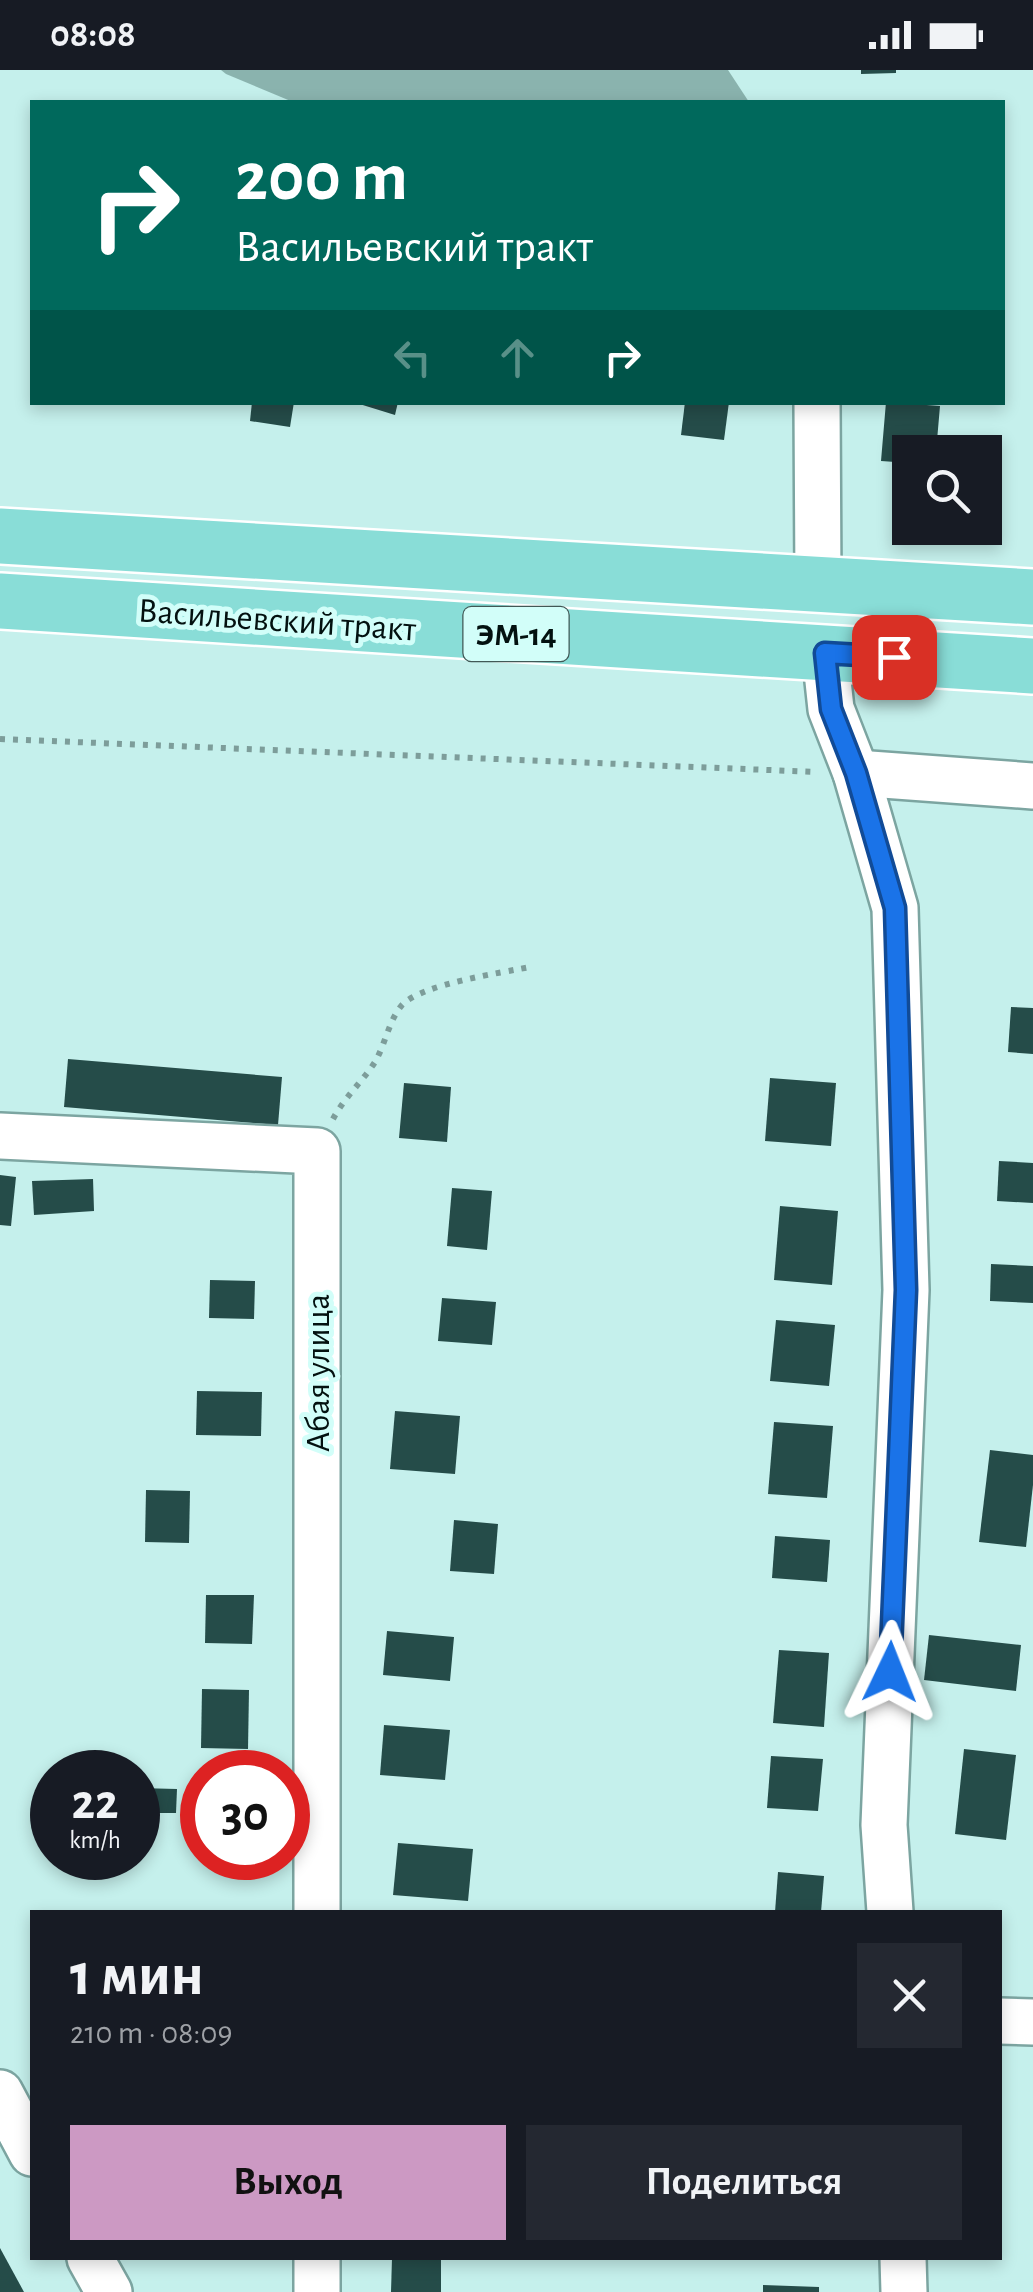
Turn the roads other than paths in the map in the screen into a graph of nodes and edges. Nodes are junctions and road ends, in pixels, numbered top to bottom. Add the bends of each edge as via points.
1 (817, 405) edge
2 (0, 536) edge
3 (818, 584) junction
4 (1033, 597) edge
5 (0, 601) edge
6 (825, 653) junction
7 (1033, 666) edge
8 (856, 773) junction
9 (1033, 786) edge
10 (0, 1136) edge
11 (317, 1910) edge
12 (890, 1910) edge
13 (1002, 2021) edge
14 (1033, 2022) edge
15 (0, 2093) edge
16 (30, 2149) edge
17 (91, 2260) edge
18 (317, 2260) edge
19 (903, 2260) edge
20 (109, 2292) edge
21 (317, 2292) edge
22 (904, 2292) edge

1 - 3 street
2 - 3 main road, Васильевский тракт / ЭМ-14
3 - 4 main road, Васильевский тракт / ЭМ-14
5 - 6 main road, Васильевский тракт / ЭМ-14
6 - 7 main road, Васильевский тракт / ЭМ-14
6 - 8 street via 831,709
8 - 9 street
8 - 12 street via 895,908 906,1290 884,1825
10 - 11 street, Абая улица via 317,1152
13 - 14 street
15 - 16 street
17 - 20 street
18 - 21 street
19 - 22 street

